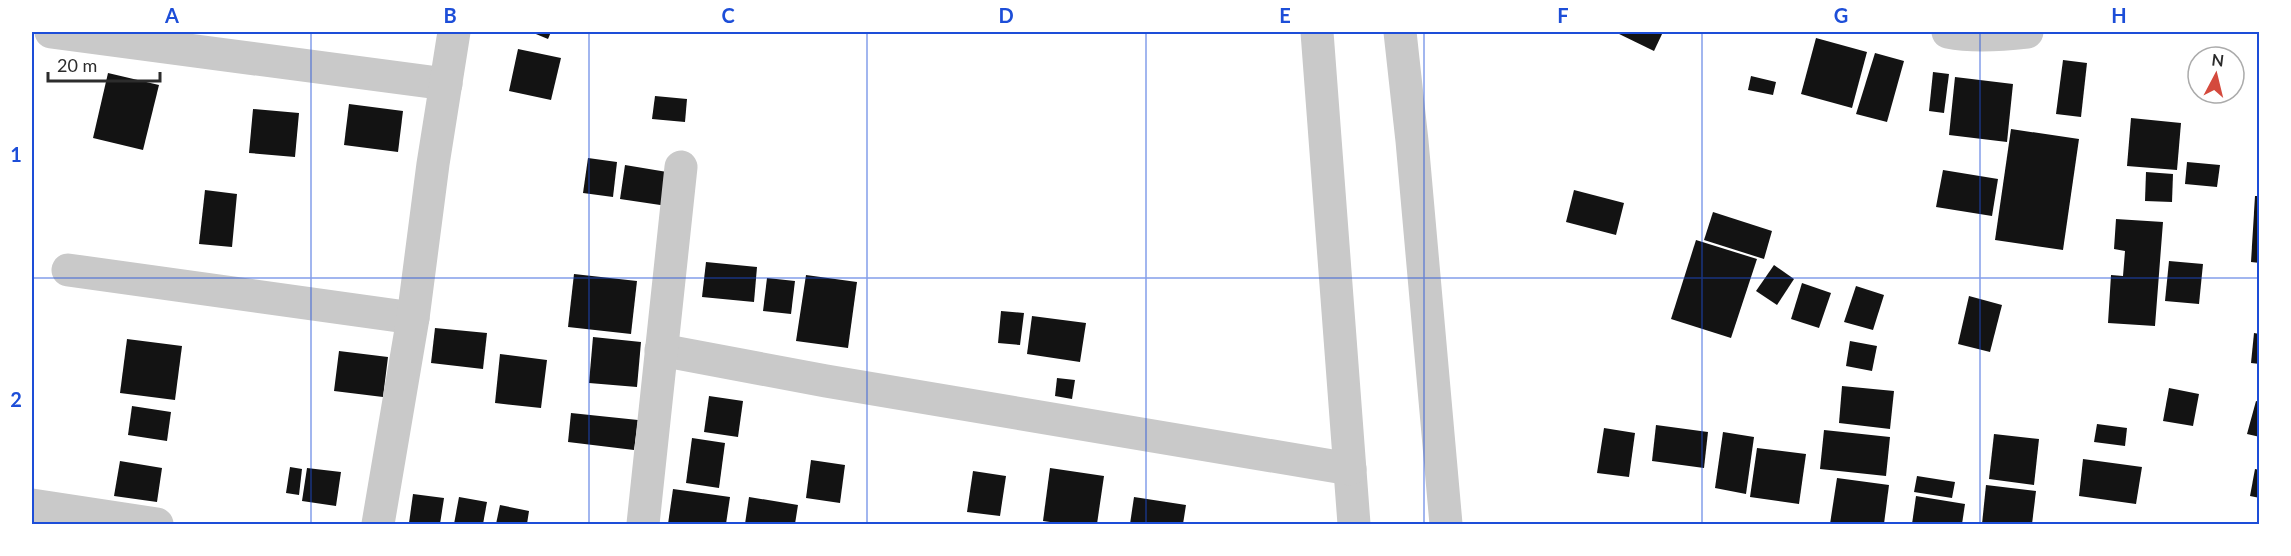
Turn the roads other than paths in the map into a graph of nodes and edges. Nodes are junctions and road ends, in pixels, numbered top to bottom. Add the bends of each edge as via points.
1 (51, 32) edge
2 (454, 32) edge
3 (1317, 32) edge
4 (1400, 32) edge
5 (1948, 32) edge
6 (2027, 32) edge
7 (446, 84) junction
8 (681, 167) dead end
9 (68, 270) dead end
10 (413, 318) junction
11 (662, 350) junction
12 (1350, 469) junction
13 (32, 505) edge
14 (157, 525) edge
15 (378, 525) edge
16 (643, 525) edge
17 (1354, 525) edge
18 (1446, 525) edge

1 - 7 street
2 - 7 street
3 - 12 street
4 - 18 street
5 - 6 street
7 - 10 street
8 - 11 street
9 - 10 street
10 - 15 street
11 - 12 street
11 - 16 street
12 - 17 street
13 - 14 street

